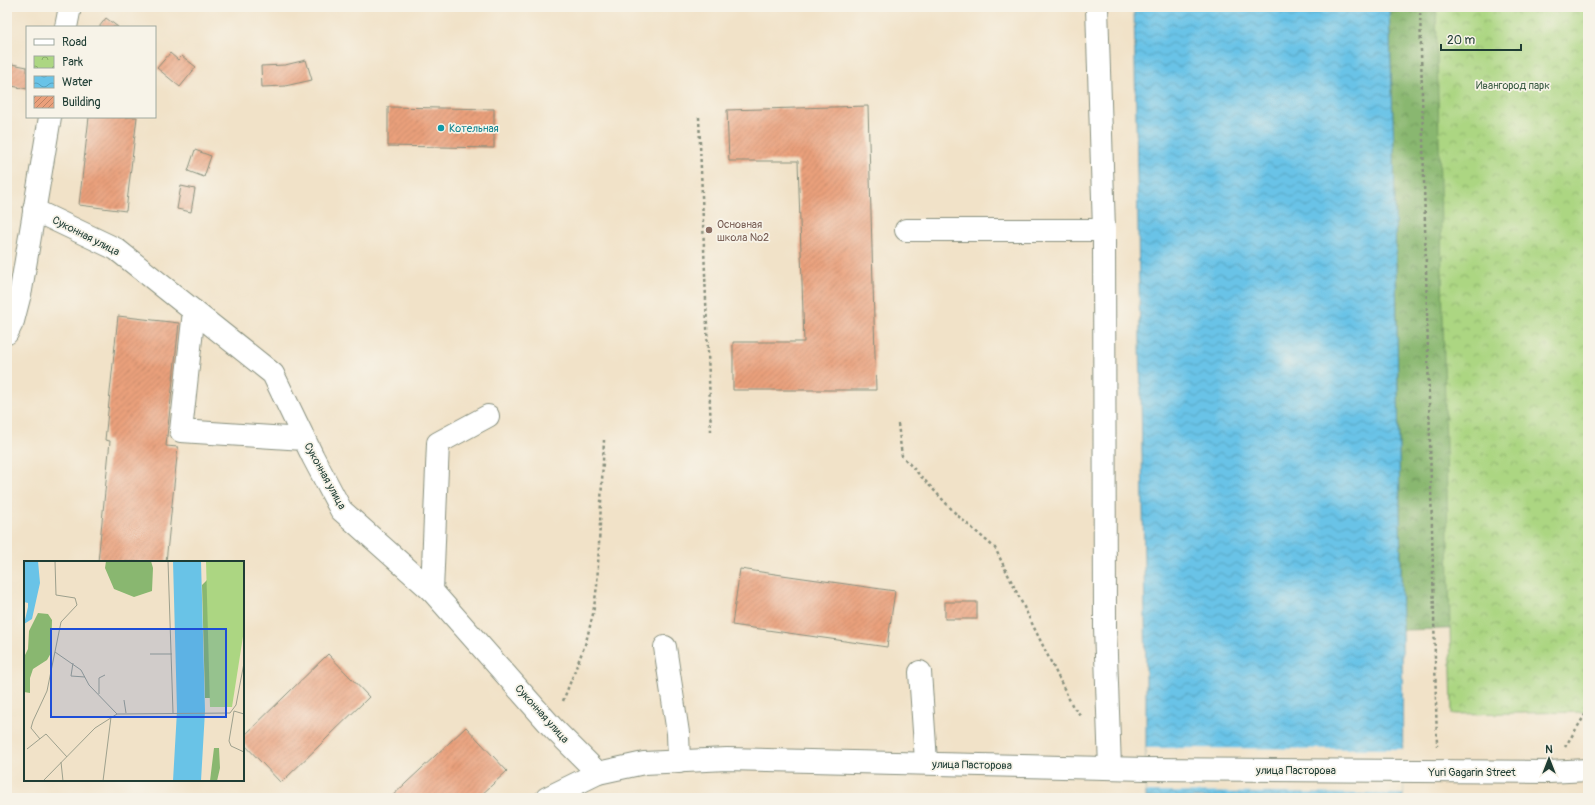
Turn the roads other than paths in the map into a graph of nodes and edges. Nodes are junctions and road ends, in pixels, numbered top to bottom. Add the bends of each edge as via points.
1 (70, 7) edge
2 (1097, 7) edge
3 (66, 26) edge
4 (50, 118) edge
5 (34, 210) junction
6 (906, 230) dead end
7 (1104, 230) junction
8 (194, 311) junction
9 (7, 333) edge
10 (488, 416) dead end
11 (304, 439) junction
12 (432, 591) junction
13 (665, 647) dead end
14 (920, 672) dead end
15 (926, 761) dead end
16 (679, 762) junction
17 (1110, 768) junction
18 (1588, 770) edge
19 (1403, 771) joint
20 (598, 773) junction
21 (547, 798) edge

1 - 3 street
2 - 7 street
4 - 5 street
5 - 8 street, Суконная улица via 116,249
5 - 9 street via 21,290 14,321
6 - 7 street
7 - 17 street via 1105,627
8 - 11 street, Суконная улица via 273,374
8 - 11 street via 181,431
10 - 12 street via 438,443
11 - 12 street, Суконная улица via 341,510
12 - 20 street, Суконная улица via 552,727
13 - 16 street via 678,733
14 - 15 street
16 - 17 street, улица Пасторова via 727,759
16 - 20 street, улица Пасторова via 644,763
17 - 19 street, улица Пасторова
18 - 19 street, Yuri Gagarin Street
20 - 21 street, улица Пасторова

